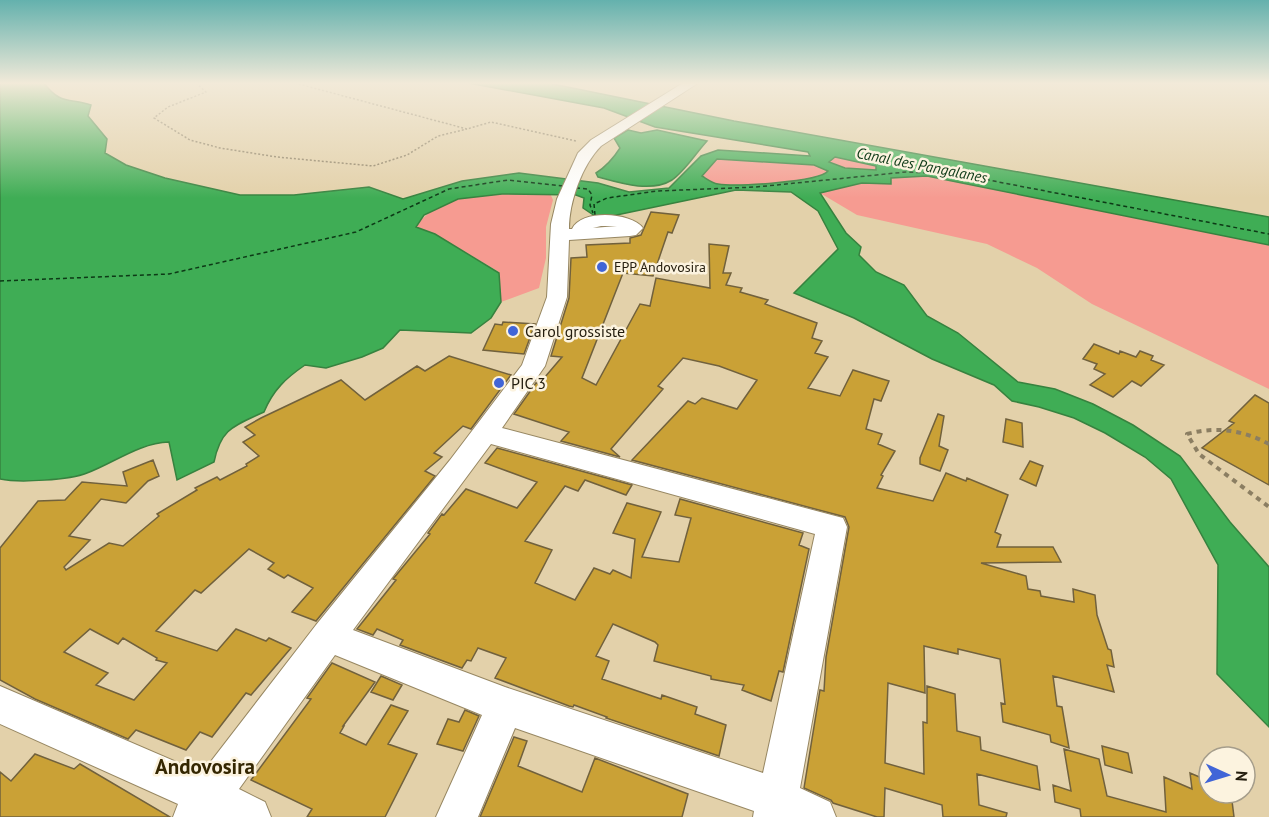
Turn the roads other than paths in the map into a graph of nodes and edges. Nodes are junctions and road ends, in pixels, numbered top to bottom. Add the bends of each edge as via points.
1 (629, 121) edge
2 (485, 433) junction
3 (328, 636) junction
4 (0, 705) edge
5 (505, 706) junction
6 (202, 807) edge
7 (776, 808) edge
8 (250, 817) edge
9 (457, 817) edge
10 (815, 817) edge

1 - 2 street via 586,153 565,199 560,224 570,234 546,335 533,366
2 - 3 street
2 - 7 street via 832,527
3 - 5 street
3 - 6 street
4 - 6 street
5 - 7 street
5 - 9 street
6 - 8 street
7 - 10 street

